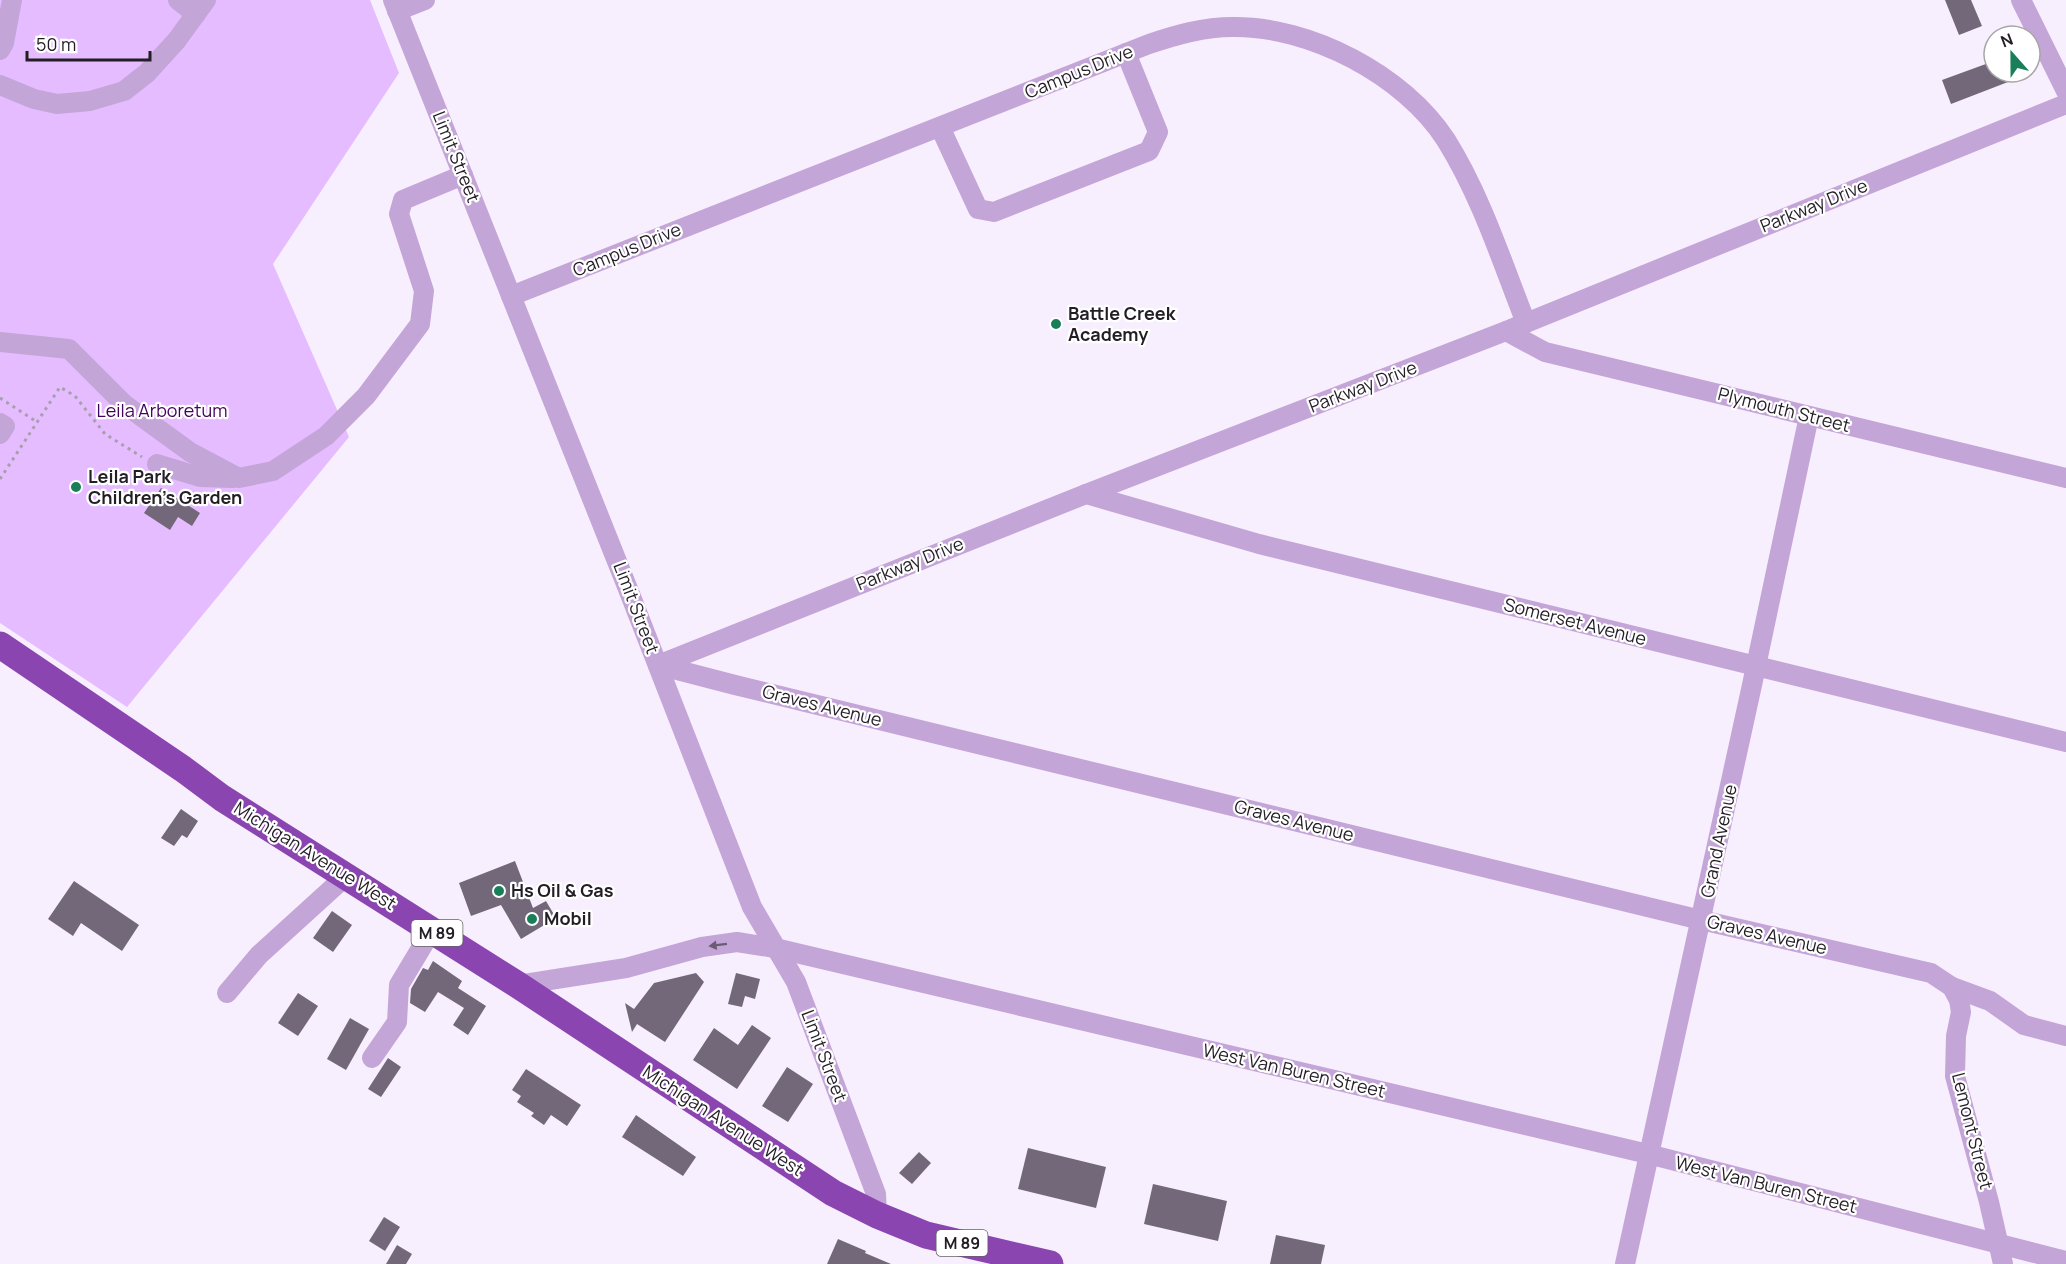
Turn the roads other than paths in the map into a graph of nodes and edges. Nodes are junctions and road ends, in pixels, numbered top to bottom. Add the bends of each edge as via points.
1 (12, 0) edge
2 (178, 0) edge
3 (425, 0) edge
4 (2021, 0) edge
5 (395, 6) edge
6 (201, 7) edge
7 (0, 50) edge
8 (1126, 53) junction
9 (0, 85) edge
10 (2066, 91) edge
11 (2066, 104) edge
12 (940, 127) junction
13 (463, 175) junction
14 (511, 296) junction
15 (1526, 323) junction
16 (1506, 331) junction
17 (0, 342) edge
18 (1809, 416) junction
19 (0, 423) edge
20 (0, 434) edge
21 (157, 464) road end
22 (239, 478) junction
23 (2066, 478) edge
24 (1086, 494) junction
25 (0, 645) edge
26 (658, 664) junction
27 (1756, 667) junction
28 (2066, 742) edge
29 (346, 876) junction
30 (1701, 920) junction
31 (432, 930) junction
32 (776, 948) junction
33 (518, 985) junction
34 (1952, 987) junction
35 (227, 993) dead end
36 (2066, 1036) edge
37 (372, 1058) dead end
38 (1648, 1154) junction
39 (877, 1215) junction
40 (1998, 1244) junction
41 (2066, 1261) edge
42 (1050, 1264) edge
43 (1625, 1264) edge
44 (2003, 1264) edge

1 - 7 street
2 - 6 street
3 - 5 street
4 - 10 street
5 - 13 street, Limit Street
6 - 9 street via 147,73 124,91 90,101 57,104
8 - 12 street, Campus Drive
8 - 12 street via 1158,132 1149,151 994,212 978,209
8 - 15 street, Campus Drive via 1188,31 1233,27 1275,31 1352,58 1386,80 1417,105 1445,139 1492,236
11 - 15 street, Parkway Drive
12 - 14 street, Campus Drive
13 - 14 street, Limit Street
13 - 22 street via 403,200 399,214 424,291 420,324 366,396 326,436 273,471
14 - 26 street, Limit Street
15 - 16 street, Parkway Drive
16 - 18 street, Plymouth Street via 1545,352
16 - 24 street, Parkway Drive
17 - 22 street via 69,349 124,404 190,452
18 - 23 street, Plymouth Street
18 - 27 street, Grand Avenue
19 - 20 street via 5,426
21 - 22 street via 200,477
24 - 26 street, Parkway Drive
24 - 27 street, Somerset Avenue via 1259,544
25 - 29 highway, Michigan Avenue West / M 89 via 222,798
26 - 30 street, Graves Avenue
26 - 32 street, Limit Street via 752,907
27 - 28 street, Somerset Avenue
27 - 30 street, Grand Avenue
29 - 31 highway, Michigan Avenue West / M 89
29 - 35 street via 259,955
30 - 34 street, Graves Avenue via 1931,973
30 - 38 street, Grand Avenue
31 - 33 highway, Michigan Avenue West / M 89
31 - 37 street via 399,985 397,1022
32 -> 33 street, West Van Buren Street via 737,942 702,947 626,968
32 - 38 street, West Van Buren Street
32 - 39 street, Limit Street via 796,982 876,1194
33 - 39 highway, Michigan Avenue West / M 89 via 833,1193
34 - 36 street via 1990,1001 2024,1024
34 - 40 street, Lemont Street via 1961,1012 1955,1076
38 - 40 street, West Van Buren Street
38 - 43 street, Grand Avenue
39 - 42 highway, M 89 via 926,1235
40 - 41 street, West Van Buren Street
40 - 44 street, Lemont Street

